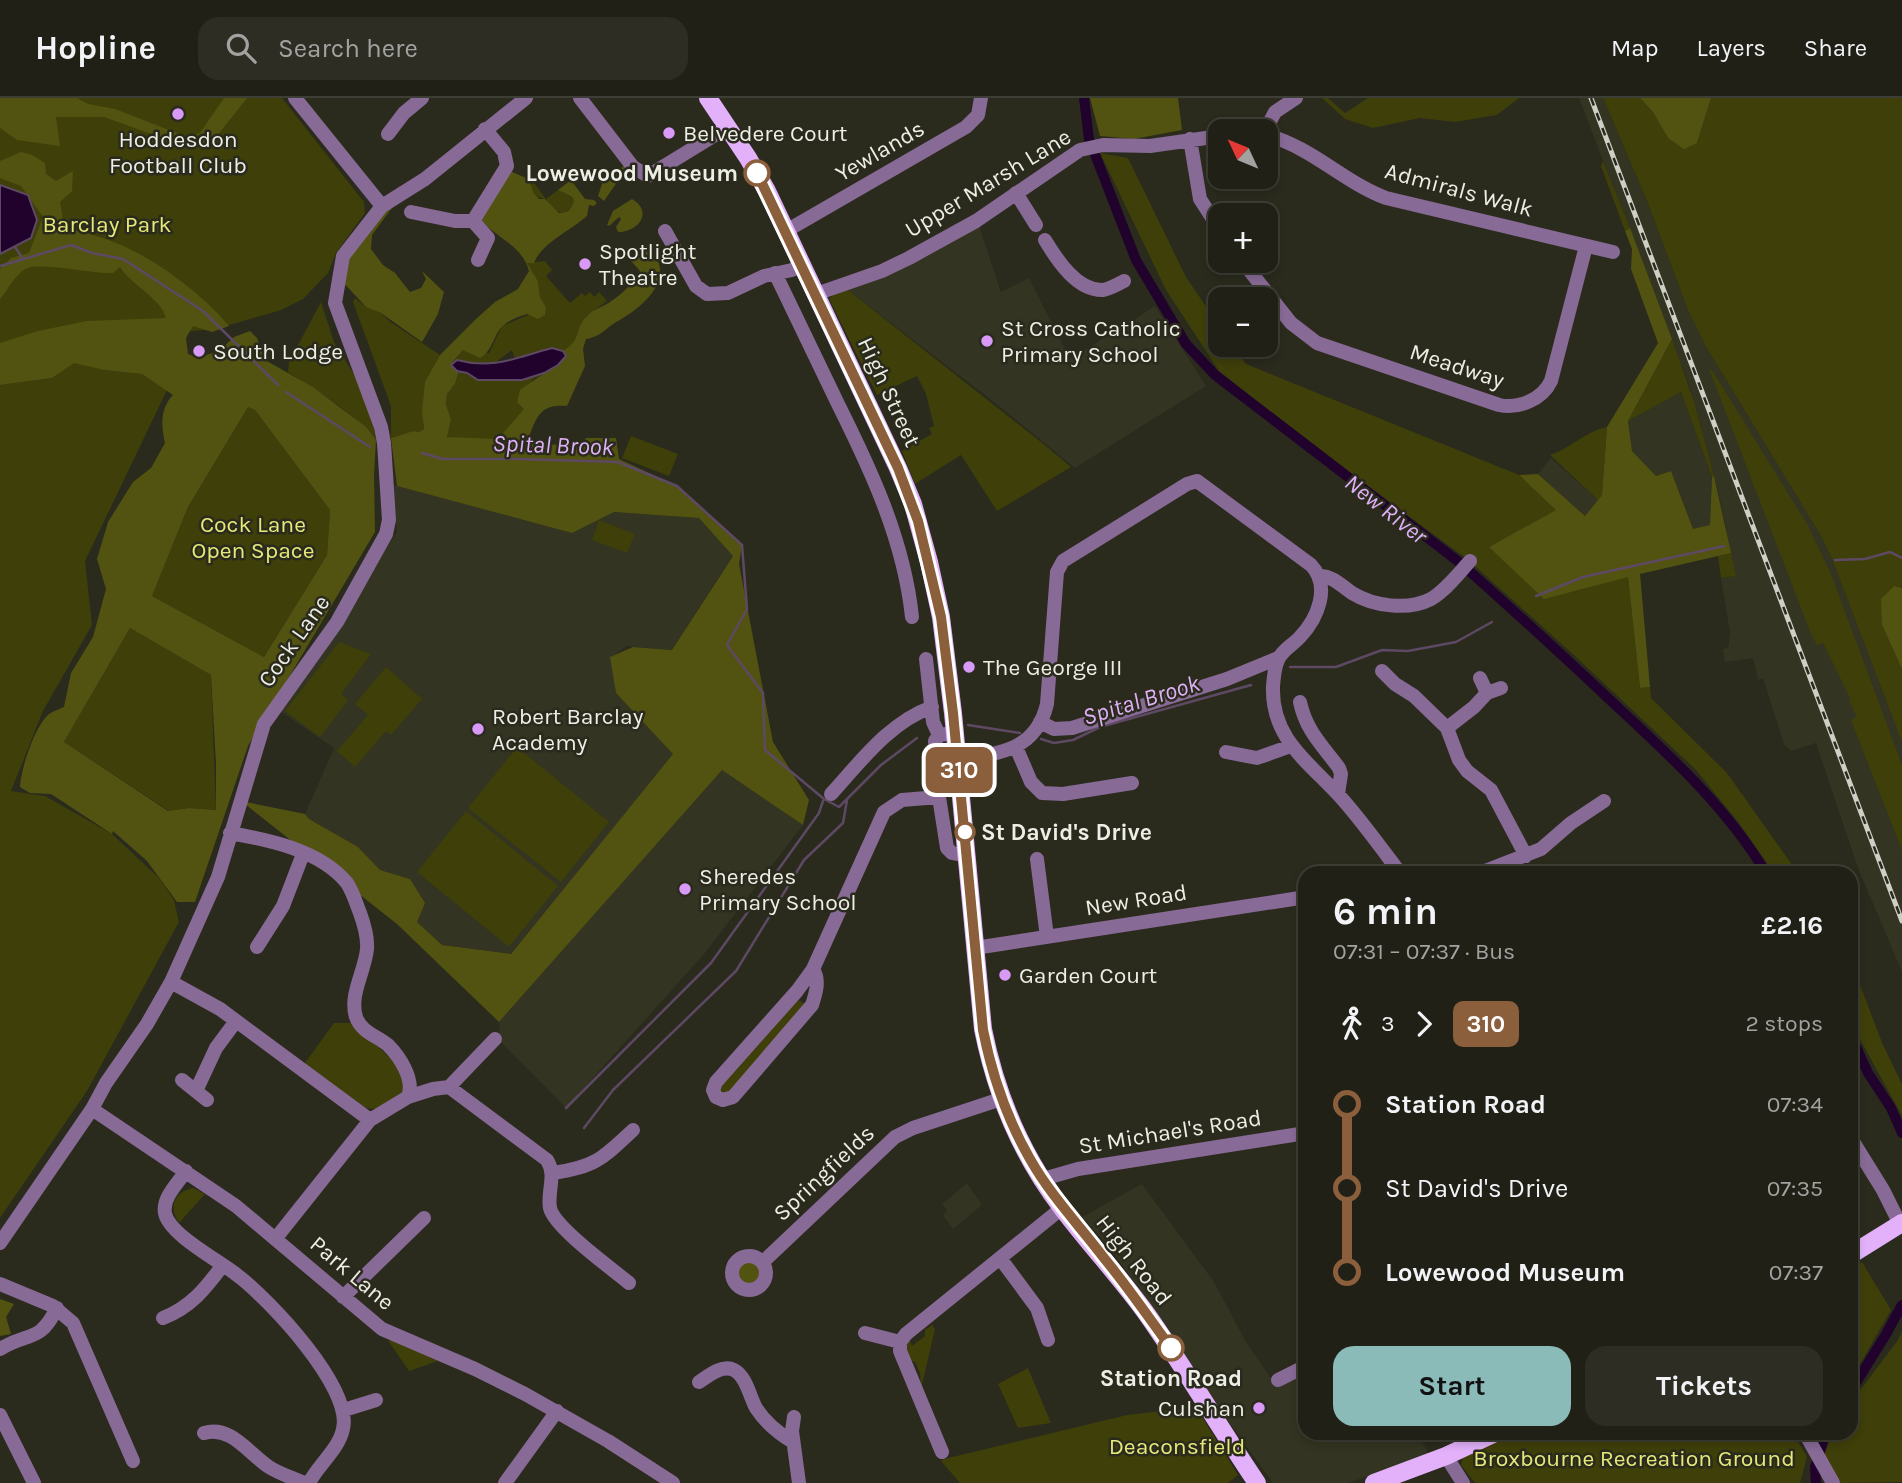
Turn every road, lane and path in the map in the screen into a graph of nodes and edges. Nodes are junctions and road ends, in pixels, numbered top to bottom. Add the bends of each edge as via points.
1 (295, 98) edge
2 (422, 98) edge
3 (526, 98) edge
4 (580, 98) edge
5 (708, 98) edge
6 (981, 98) edge
7 (1296, 98) edge
8 (1272, 119) edge
9 (725, 124) junction
10 (485, 130) junction
11 (388, 134) dead end
12 (1208, 137) edge
13 (1278, 138) edge
14 (1190, 139) junction
15 (1016, 193) junction
16 (382, 206) junction
17 (1208, 211) edge
18 (411, 212) dead end
19 (473, 221) junction
20 (1037, 225) dead end
21 (665, 231) dead end
22 (786, 231) junction
23 (1045, 240) dead end
24 (1586, 246) junction
25 (1613, 252) dead end
26 (478, 260) dead end
27 (802, 265) junction
28 (775, 273) junction
29 (1251, 273) edge
30 (1124, 281) dead end
31 (816, 294) junction
32 (885, 439) junction
33 (861, 450) junction
34 (1470, 561) dead end
35 (1319, 576) junction
36 (912, 617) dead end
37 (1278, 658) junction
38 (926, 660) dead end
39 (1382, 671) dead end
40 (1480, 678) dead end
41 (1300, 702) dead end
42 (932, 708) junction
43 (1040, 722) junction
44 (1447, 728) junction
45 (947, 734) junction
46 (1291, 746) junction
47 (1016, 747) junction
48 (1226, 752) dead end
49 (958, 760) junction
50 (1132, 783) dead end
51 (831, 794) dead end
52 (1338, 794) junction
53 (939, 797) junction
54 (1604, 801) dead end
55 (230, 833) junction
56 (303, 854) junction
57 (967, 856) junction
58 (1526, 856) junction
59 (1037, 859) dead end
60 (1395, 866) edge
61 (1499, 866) edge
62 (1298, 898) edge
63 (1047, 937) junction
64 (257, 947) dead end
65 (975, 948) junction
66 (813, 969) junction
67 (171, 982) junction
68 (797, 991) junction
69 (812, 1004) junction
70 (236, 1021) junction
71 (495, 1039) dead end
72 (182, 1080) dead end
73 (449, 1087) junction
74 (408, 1097) junction
75 (1002, 1099) junction
76 (92, 1109) junction
77 (370, 1120) junction
78 (633, 1130) dead end
79 (1298, 1134) edge
80 (1858, 1150) edge
81 (186, 1171) junction
82 (553, 1173) junction
83 (1043, 1179) junction
84 (1062, 1208) junction
85 (424, 1218) dead end
86 (1901, 1223) edge
87 (276, 1238) junction
88 (0, 1243) edge
89 (1858, 1250) edge
90 (1000, 1258) junction
91 (763, 1262) dead end
92 (223, 1265) junction
93 (629, 1283) dead end
94 (0, 1284) edge
95 (343, 1297) junction
96 (57, 1308) junction
97 (163, 1318) dead end
98 (866, 1333) dead end
99 (1048, 1340) dead end
100 (900, 1342) junction
101 (0, 1349) edge
102 (1298, 1370) edge
103 (1278, 1380) dead end
104 (699, 1382) dead end
105 (376, 1400) dead end
106 (344, 1410) junction
107 (557, 1411) junction
108 (0, 1415) edge
109 (794, 1417) dead end
110 (204, 1433) dead end
111 (1480, 1440) edge
112 (1809, 1440) edge
113 (793, 1442) junction
114 (942, 1452) dead end
115 (1446, 1456) junction
116 (133, 1461) dead end
117 (663, 1480) edge
118 (1256, 1480) edge
119 (33, 1483) edge
120 (307, 1483) edge
121 (505, 1483) edge
122 (799, 1483) edge
123 (1374, 1483) edge
124 (1463, 1483) edge
125 (1833, 1483) edge

1 - 16 street
2 - 11 street
3 - 10 street, Cock Lane
4 - 9 street via 644,174
5 - 9 main road, High Street
6 - 22 street, Yewlands via 978,115 966,127
7 - 8 street
9 - 22 main road, High Street via 757,173
10 - 16 street, Cock Lane via 425,179
10 - 19 street via 503,152 507,166
12 - 14 street
13 - 24 street, Admirals Walk via 1387,198
14 - 15 street, Upper Marsh Lane via 1080,150
14 - 17 street via 1200,199
15 - 20 street
15 - 31 street, Upper Marsh Lane via 976,221 900,262
16 - 55 street, Cock Lane via 343,256 335,303 381,427 386,534 337,622 264,724
18 - 19 street
19 - 26 street via 488,238
21 - 28 street via 696,286 707,294 728,293
22 - 27 main road, High Street
23 - 30 street via 1074,277 1089,287 1104,290
24 - 25 street, Admirals Walk
24 - 29 street, Meadway via 1551,381 1540,394 1513,407 1317,343 1291,323
27 - 28 street
27 - 31 main road, High Street
28 - 33 street
31 - 32 main road, High Street
32 - 33 street
32 - 45 main road, High Street via 913,504 936,590
33 - 36 street via 895,532
34 - 35 street via 1425,601 1382,605
35 - 37 street via 1321,595 1316,612 1303,634
35 - 43 street via 1311,565 1202,483 1190,482 1060,564 1047,704
37 - 43 street via 1072,728 1055,729
37 - 46 street via 1275,708
38 - 42 street
39 - 44 street
40 - 44 street via 1494,690
41 - 52 street via 1309,730 1339,768
42 - 45 street via 933,722
42 - 51 street via 912,715 893,730
43 - 47 street
44 - 58 street via 1462,765 1486,784
45 - 49 main road, High Street
45 - 53 street via 934,745
46 - 48 street via 1258,758
46 - 52 street
47 - 49 street
47 - 50 street via 1031,782 1042,793
49 - 57 main road, High Street
52 - 60 street
53 - 57 street via 947,848
53 - 66 street via 902,800 884,812
54 - 58 street
55 - 56 street via 271,841
55 - 67 street, Cock Lane via 218,877
56 - 64 street via 283,906
56 - 74 street via 332,870 351,890 367,935 355,1013 363,1028 396,1055 410,1084
57 - 65 main road, High Street
58 - 61 street
59 - 63 street
62 - 63 street, New Road
63 - 65 street, New Road
65 - 75 main road, High Road via 983,1030
66 - 68 street
66 - 69 street via 817,990
67 - 70 street
67 - 76 street, Cock Lane
68 - 69 street
68 - 69 street via 716,1082 716,1097 733,1097
70 - 72 street via 216,1048 202,1095
70 - 77 street
71 - 73 street
73 - 74 street
73 - 82 street via 528,1144 547,1160
74 - 77 street
75 - 83 main road, High Road
75 - 91 street, Springfields via 895,1137
76 - 81 street, Park Lane
76 - 88 street, Cock Lane
77 - 87 street
78 - 82 street via 599,1160
79 - 83 street, St Michael's Road via 1078,1169
80 - 86 street
81 - 87 street, Park Lane
81 - 92 street via 167,1199 167,1218 178,1232
82 - 93 street via 550,1203 554,1218
83 - 84 main road, High Road
84 - 90 street
84 - 118 main road, High Road via 1164,1339
85 - 95 street
86 - 89 main road
87 - 95 street, Park Lane
90 - 99 street via 1040,1314
90 - 100 street
92 - 97 street via 196,1300
92 - 106 street via 268,1302 306,1345
94 - 96 street
95 - 107 street, Park Lane via 382,1329
96 - 101 street via 37,1335
96 - 116 street via 79,1332
98 - 100 street
100 - 114 street via 900,1352
102 - 103 street
104 - 113 street via 719,1370 735,1370 764,1418
105 - 106 street
106 - 120 street via 343,1432
107 - 117 street, Park Lane
107 - 121 street
108 - 119 street
109 - 113 street
110 - 120 street via 221,1431 273,1469
111 - 115 main road
112 - 125 street
113 - 122 street
115 - 123 main road
115 - 124 street

